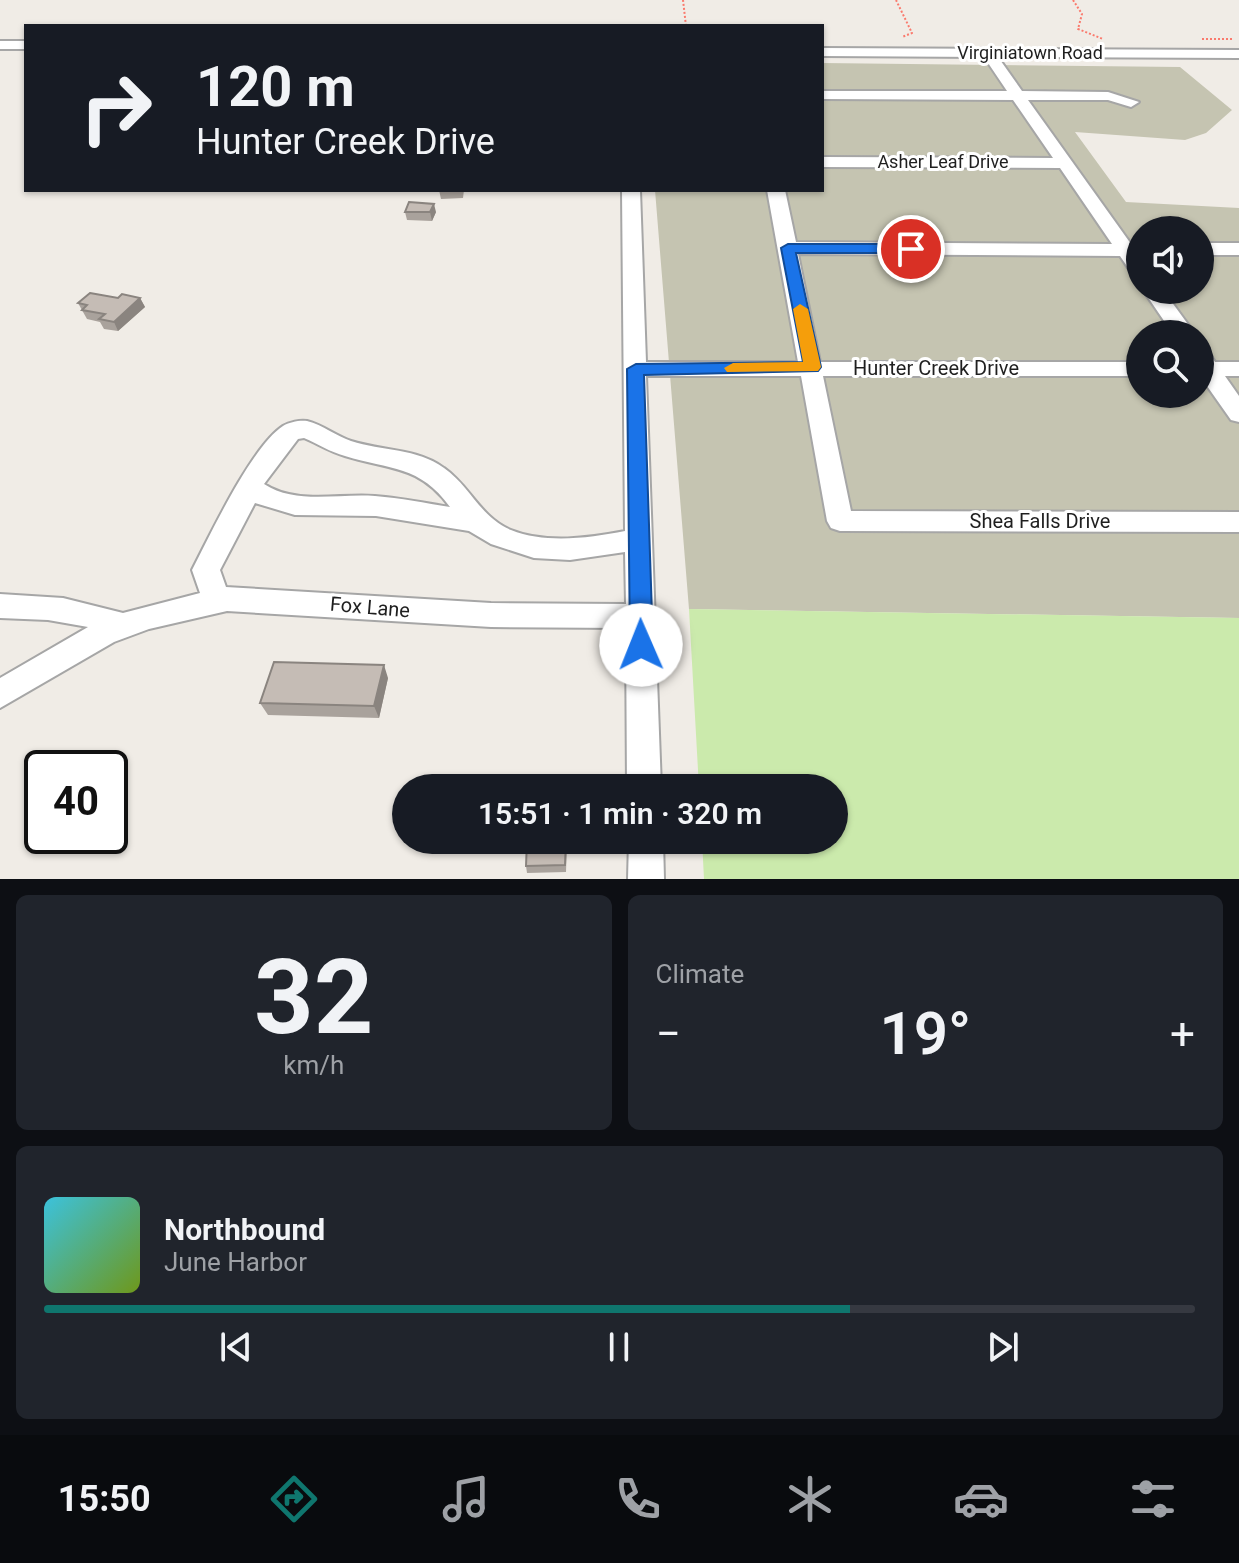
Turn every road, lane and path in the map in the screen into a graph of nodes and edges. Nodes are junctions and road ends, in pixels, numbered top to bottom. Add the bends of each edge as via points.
1 (683, 0) edge
2 (896, 0) edge
3 (1073, 0) edge
4 (686, 24) edge
5 (896, 39) dead end
6 (1110, 40) dead end
7 (1198, 40) dead end
8 (1239, 41) edge
9 (0, 45) edge
10 (24, 45) edge
11 (824, 52) edge
12 (988, 53) junction
13 (1239, 54) edge
14 (1017, 94) junction
15 (824, 95) edge
16 (1131, 102) dead end
17 (824, 162) edge
18 (1065, 163) junction
19 (631, 192) edge
20 (776, 192) edge
21 (1126, 241) edge
22 (788, 248) junction
23 (1214, 249) edge
24 (1239, 249) edge
25 (1126, 250) edge
26 (1214, 366) edge
27 (812, 367) junction
28 (636, 369) junction
29 (1126, 369) edge
30 (1239, 369) edge
31 (1214, 380) edge
32 (1239, 414) edge
33 (251, 488) junction
34 (474, 521) junction
35 (1239, 522) edge
36 (639, 538) junction
37 (217, 601) junction
38 (0, 606) edge
39 (641, 616) junction
40 (114, 630) junction
41 (0, 694) edge
42 (644, 774) edge
43 (646, 854) edge
44 (646, 879) edge

1 - 4 path
2 - 5 path via 912,33
3 - 6 path via 1082,14 1078,29
7 - 8 path
9 - 10 street
11 - 12 street, Virginiatown Road
12 - 13 street, Virginiatown Road
12 - 14 street
14 - 15 street
14 - 16 street via 1108,96
14 - 18 street
17 - 18 street, Asher Leaf Drive
18 - 21 street
19 - 28 street
20 - 22 street
22 - 25 street
22 - 27 street
23 - 24 street
26 - 30 street
27 - 28 street, Hunter Creek Drive
27 - 29 street, Hunter Creek Drive
27 - 35 street, Shea Falls Drive via 840,521
28 - 36 street
31 - 32 street
33 - 34 street via 282,503 369,505
33 - 34 street via 290,433 302,429 350,450 420,464 441,478
33 - 37 street via 206,570
34 - 36 street via 500,537 562,549
36 - 39 street
37 - 39 street, Fox Lane via 491,615
37 - 40 street, Fox Lane
38 - 40 street via 99,616
39 - 42 street
40 - 41 street, Fox Lane
43 - 44 street

